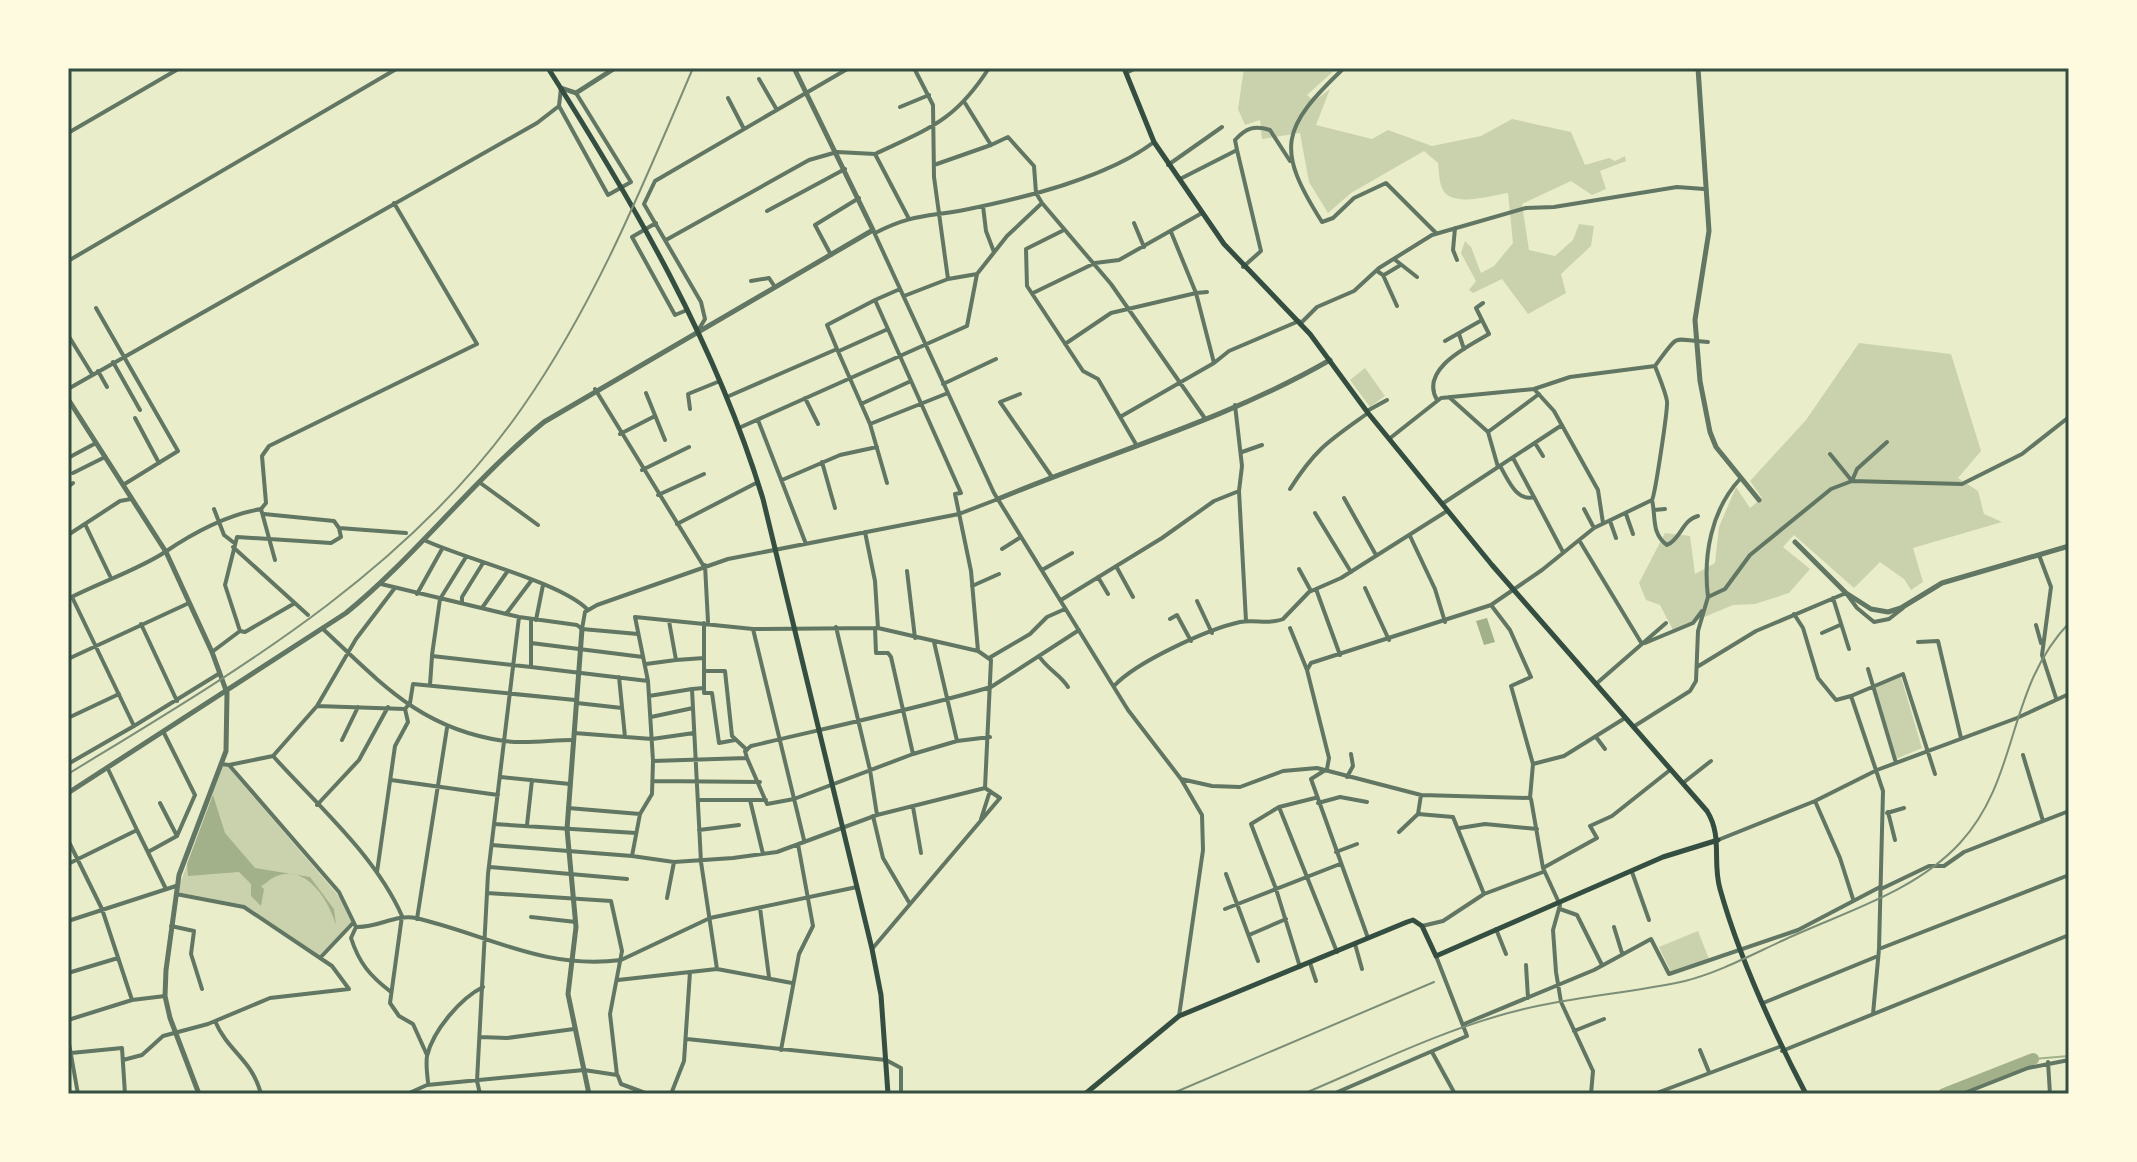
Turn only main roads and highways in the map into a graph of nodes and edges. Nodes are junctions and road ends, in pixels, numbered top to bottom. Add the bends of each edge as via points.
1 (548, 68) edge
2 (1125, 70) edge
3 (1718, 840) junction
4 (888, 1094) edge
5 (1085, 1094) edge
6 (1806, 1094) edge

1 - 4 main road via 689,309 741,427 776,549 872,949
2 - 3 main road via 1154,142 1243,267 1300,322 1442,504 1683,783 1713,821
3 - 5 main road via 1436,956 1422,926 1413,920 1368,938 1179,1016
3 - 6 main road via 1716,875 1780,1049

